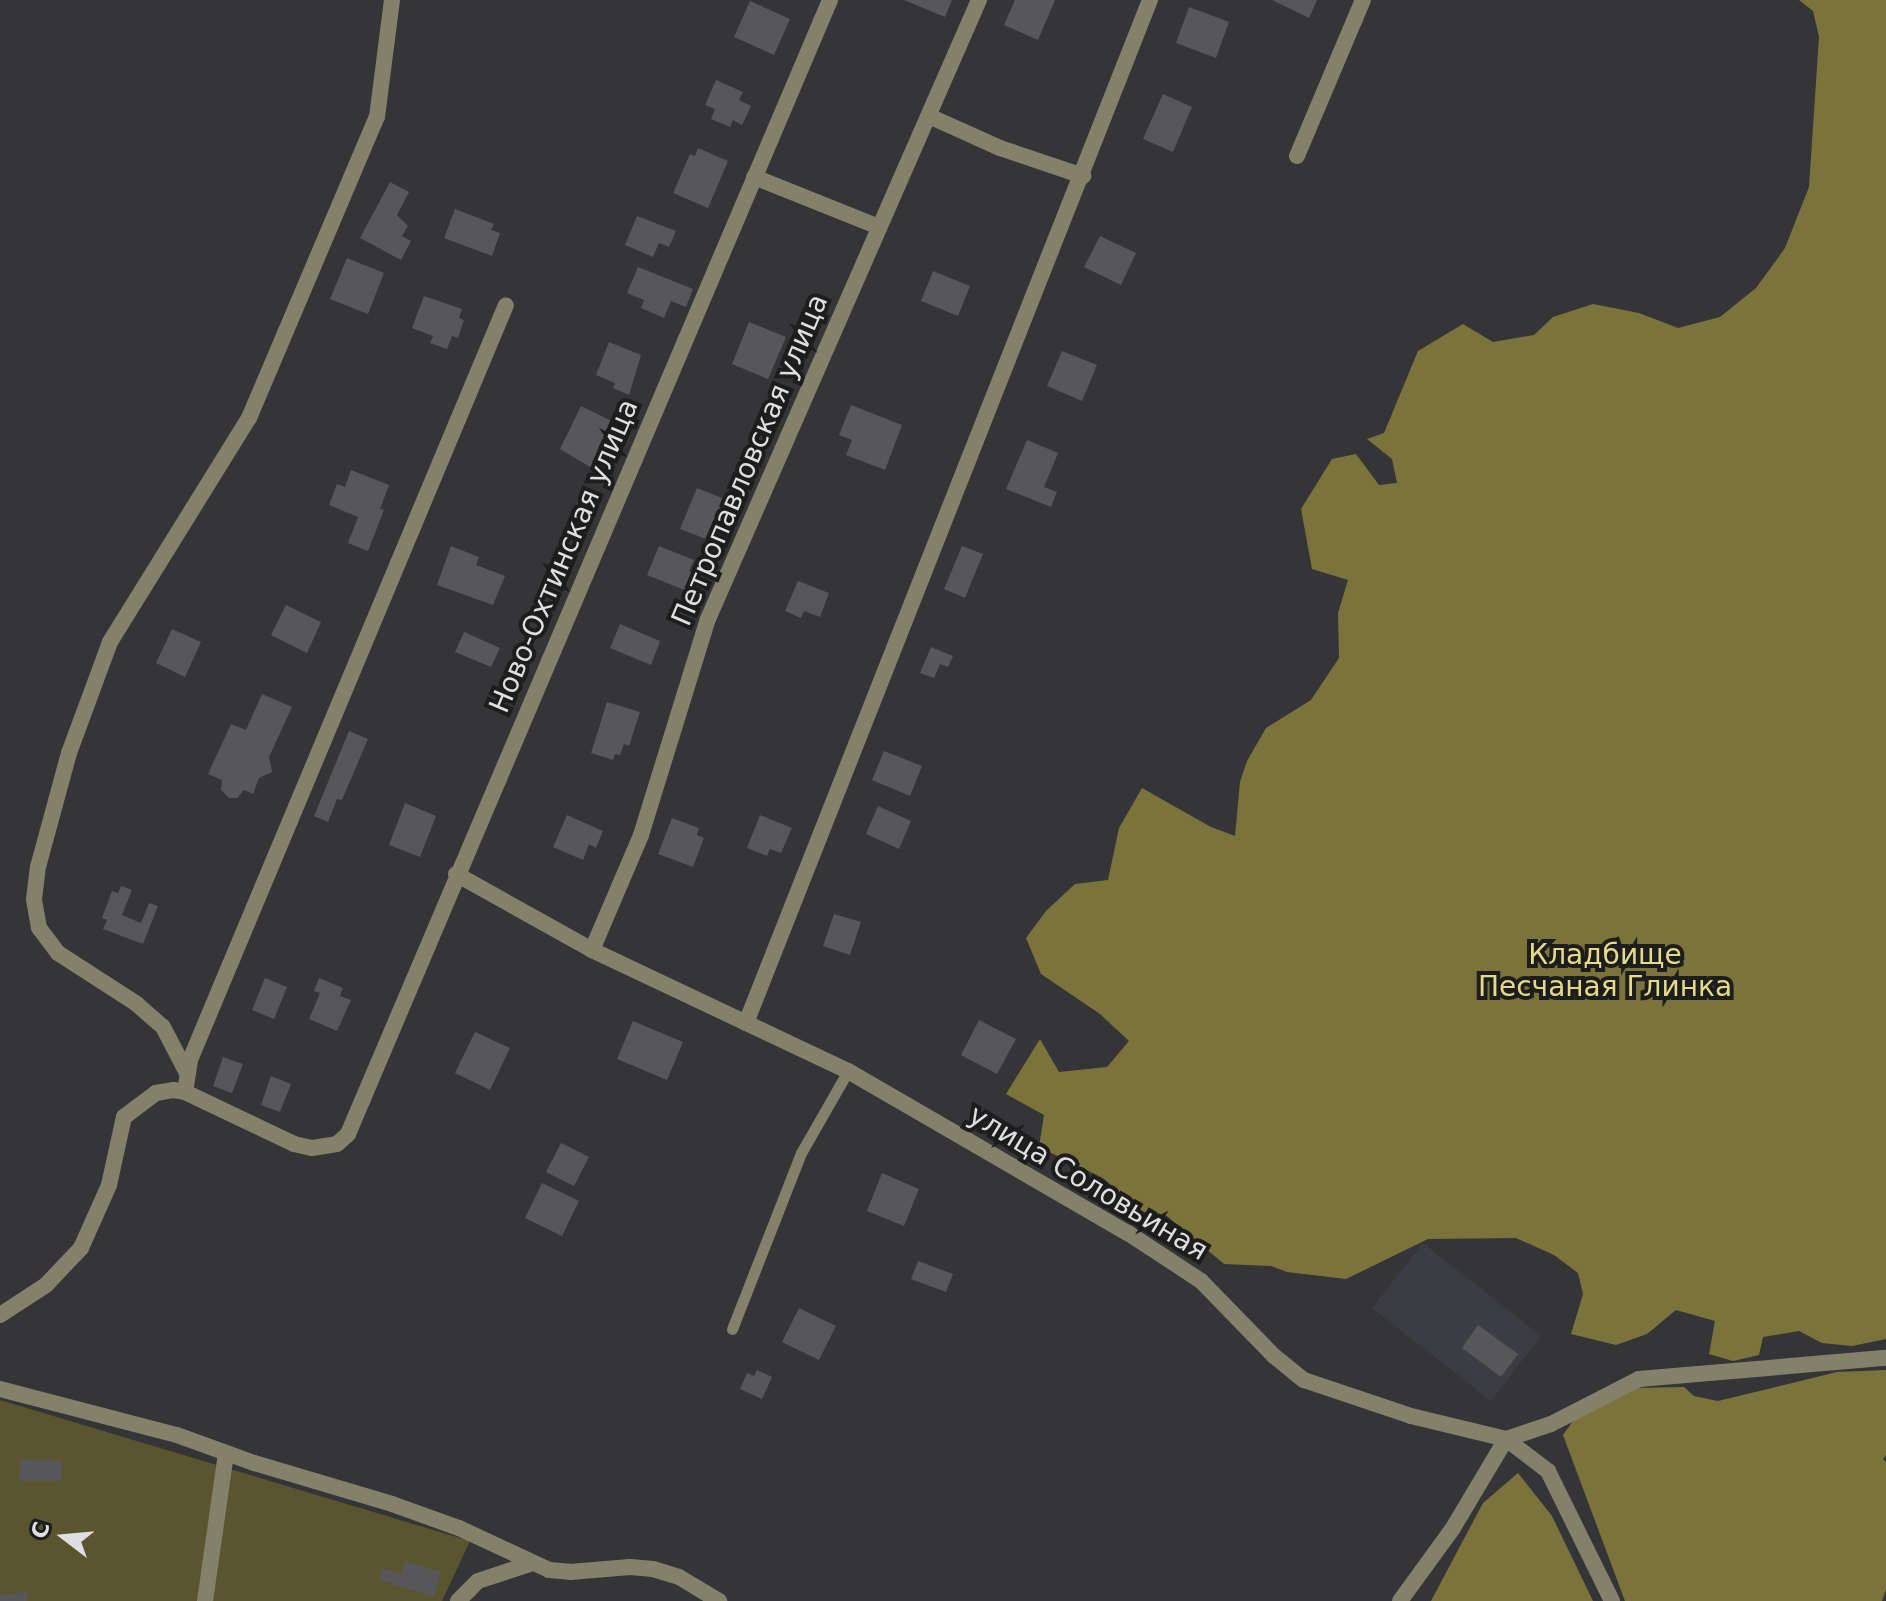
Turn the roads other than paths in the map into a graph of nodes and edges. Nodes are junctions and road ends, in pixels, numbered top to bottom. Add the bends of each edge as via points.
1 (392, 0) edge
2 (830, 0) edge
3 (979, 0) edge
4 (1150, 0) edge
5 (1363, 0) edge
6 (931, 117) junction
7 (1297, 156) dead end
8 (1083, 176) junction
9 (754, 177) junction
10 (879, 227) junction
11 (506, 305) dead end
12 (456, 874) junction
13 (592, 950) junction
14 (746, 1023) junction
15 (848, 1071) junction
16 (187, 1073) junction
17 (185, 1092) junction
18 (0, 1315) edge
19 (732, 1329) dead end
20 (1886, 1358) edge
21 (0, 1389) edge
22 (1506, 1439) junction
23 (226, 1453) junction
24 (530, 1564) junction
25 (205, 1601) edge
26 (458, 1601) edge
27 (719, 1601) edge
28 (1400, 1601) edge
29 (1612, 1601) edge

1 - 16 street via 377,117 249,418 110,642 69,753 38,867 34,899 39,928 58,953 163,1027
2 - 9 street, Ново-Охтинская улица
3 - 6 street, Петропавловская улица
4 - 8 street
5 - 7 street
6 - 8 street
6 - 10 street, Петропавловская улица
8 - 14 street
9 - 10 street
9 - 12 street, Ново-Охтинская улица
10 - 13 street, Петропавловская улица via 708,619 641,835
11 - 16 street
12 - 13 street, улица Соловьиная
12 - 17 street, Ново-Охтинская улица via 348,1134 337,1144 294,1144
13 - 14 street, улица Соловьиная
14 - 15 street, улица Соловьиная
15 - 19 lane via 801,1153
15 - 22 street, улица Соловьиная via 1201,1281 1304,1380 1411,1416
16 - 17 street
17 - 18 street via 156,1093 124,1117 109,1185 81,1248 46,1285
20 - 22 street via 1639,1379 1551,1424
21 - 23 street
22 - 28 street via 1453,1528
22 - 29 street via 1548,1471
23 - 24 street via 445,1523
23 - 25 street
24 - 26 street via 478,1581
24 - 27 street via 570,1572 653,1569 679,1577

